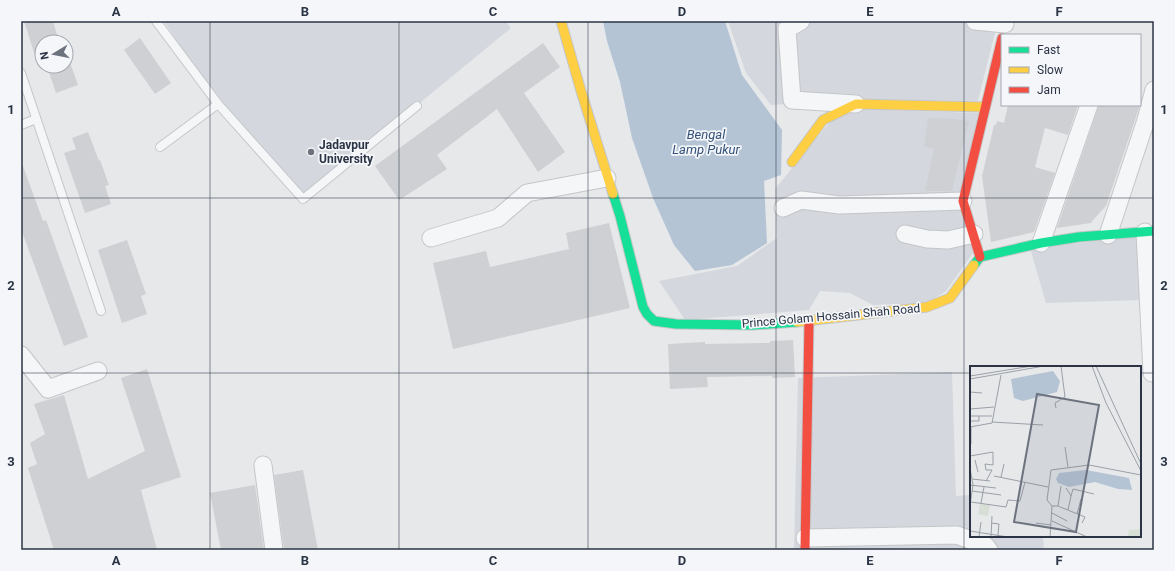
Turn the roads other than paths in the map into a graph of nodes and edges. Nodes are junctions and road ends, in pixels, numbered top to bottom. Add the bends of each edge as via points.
1 (156, 21) edge
2 (561, 21) edge
3 (801, 21) edge
4 (975, 21) edge
5 (1004, 29) edge
6 (1001, 41) edge
7 (21, 73) edge
8 (1154, 90) edge
9 (218, 104) junction
10 (856, 104) junction
11 (417, 106) dead end
12 (1089, 106) edge
13 (985, 107) junction
14 (36, 119) junction
15 (21, 125) edge
16 (160, 147) dead end
17 (792, 162) dead end
18 (607, 178) junction
19 (963, 201) junction
20 (783, 208) dead end
21 (1150, 232) edge
22 (905, 234) dead end
23 (974, 234) junction
24 (1108, 235) junction
25 (431, 238) dead end
26 (1040, 243) junction
27 (980, 257) junction
28 (101, 311) dead end
29 (809, 320) junction
30 (21, 355) edge
31 (98, 371) dead end
32 (1152, 373) dead end
33 (263, 465) dead end
34 (805, 544) edge
35 (274, 550) edge
36 (989, 550) edge

1 - 9 lane
2 - 18 street, Prince Golam Hossain Shah Road
3 - 10 street via 787,29 792,100
4 - 5 street
6 - 13 street
7 - 14 lane
8 - 24 street
9 - 11 lane via 303,199
9 - 16 lane
10 - 13 street
10 - 17 street via 823,120
12 - 26 street
13 - 19 street
14 - 15 lane
14 - 28 lane
18 - 25 street via 527,193 498,218
18 - 29 street, Prince Golam Hossain Shah Road via 620,216 644,307 654,321 676,324 752,325
19 - 20 street via 839,205 801,200
19 - 23 street
21 - 24 street
21 - 32 street
22 - 23 street via 948,240
23 - 27 street
24 - 26 street
26 - 27 street
27 - 29 street, Prince Golam Hossain Shah Road via 950,298 927,307
29 - 34 street
30 - 31 street via 48,389
33 - 35 street
34 - 36 street via 957,535 986,546

